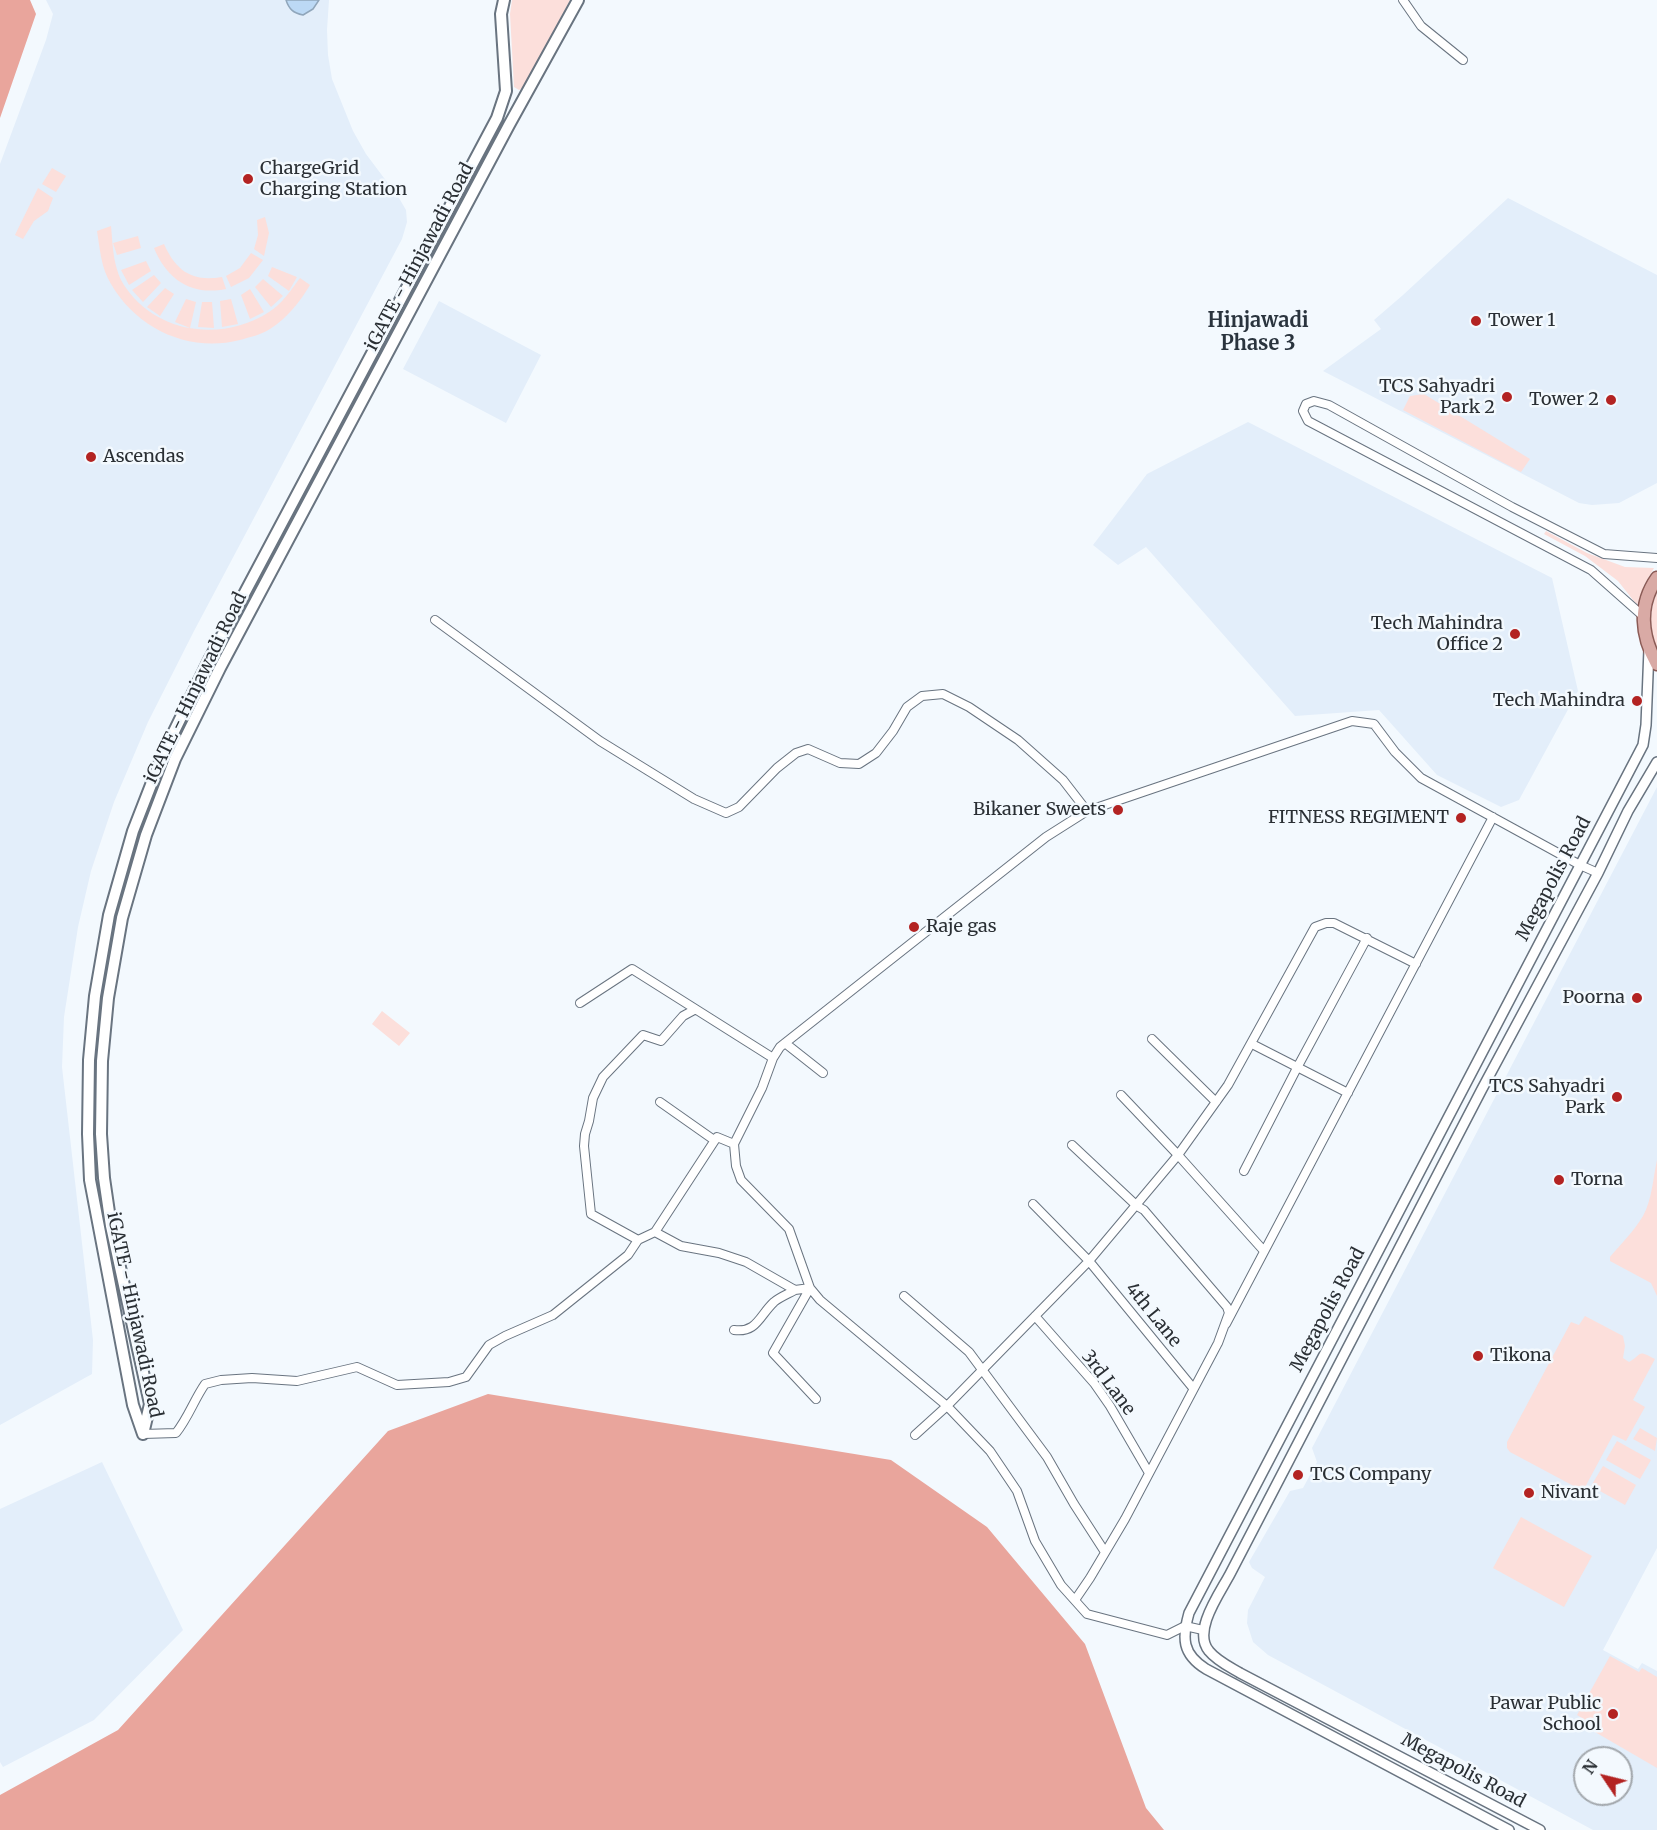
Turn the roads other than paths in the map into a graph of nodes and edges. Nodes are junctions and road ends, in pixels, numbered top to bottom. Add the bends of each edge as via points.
1 (504, 0) edge
2 (578, 0) edge
3 (1403, 0) edge
4 (1463, 60) dead end
5 (506, 91) junction
6 (523, 101) junction
7 (1657, 558) edge
8 (1657, 578) edge
9 (1643, 616) junction
10 (435, 620) dead end
11 (1649, 649) junction
12 (1657, 664) edge
13 (1657, 762) edge
14 (1088, 811) junction
15 (1493, 817) junction
16 (1580, 865) junction
17 (1598, 873) junction
18 (1366, 938) junction
19 (1416, 964) junction
20 (580, 1003) dead end
21 (694, 1010) junction
22 (1152, 1039) dead end
23 (785, 1043) junction
24 (1252, 1044) junction
25 (773, 1058) junction
26 (1298, 1066) junction
27 (824, 1073) dead end
28 (1348, 1093) junction
29 (1121, 1095) dead end
30 (660, 1102) dead end
31 (1216, 1102) junction
32 (714, 1140) junction
33 (734, 1144) junction
34 (1072, 1145) dead end
35 (1178, 1155) junction
36 (1244, 1171) dead end
37 (104, 1178) junction
38 (90, 1180) junction
39 (1033, 1204) dead end
40 (1137, 1206) junction
41 (655, 1232) junction
42 (638, 1240) junction
43 (1264, 1251) junction
44 (1089, 1261) junction
45 (810, 1288) junction
46 (795, 1290) junction
47 (904, 1296) dead end
48 (1035, 1317) junction
49 (1226, 1324) junction
50 (734, 1330) dead end
51 (982, 1370) junction
52 (1193, 1388) junction
53 (816, 1399) dead end
54 (947, 1406) junction
55 (143, 1434) junction
56 (915, 1435) dead end
57 (1149, 1473) junction
58 (1105, 1552) junction
59 (1075, 1600) junction
60 (1185, 1626) junction
61 (1203, 1630) junction
62 (1509, 1830) edge
63 (1540, 1830) edge

1 - 5 main road, iGATE - Hinjawadi Road via 501,14
2 - 6 main road, iGATE - Hinjawadi Road
3 - 4 street via 1421,26
5 - 6 main road
5 - 38 main road, iGATE - Hinjawadi Road via 497,118 163,754 108,915 89,1060
6 - 37 main road, iGATE - Hinjawadi Road via 175,759 146,835 122,918 108,998 102,1061
7 - 9 street via 1604,554 1329,405 1314,400 1303,411 1308,421 1591,570
8 - 9 main road
9 - 11 main road
10 - 14 street via 600,741 694,799 726,813 739,807 796,753 808,750 840,763 859,764 876,753 907,707 922,696 943,694 1018,740 1063,780
11 - 12 main road
11 - 16 street, Megapolis Road via 1643,745
13 - 17 street, Megapolis Road
14 - 15 street via 1352,721 1374,724 1421,778
14 - 23 street via 1046,837
15 - 16 street
15 - 19 street
16 - 17 street
16 - 60 street, Megapolis Road
17 - 61 street, Megapolis Road
18 - 19 street
18 - 24 street via 1334,923 1316,927
18 - 26 street
19 - 28 street
20 - 21 street via 632,969
21 - 25 street
21 - 42 street via 661,1041 643,1035 603,1077 593,1098 584,1146 591,1214
22 - 31 street
23 - 25 street
23 - 27 street
24 - 26 street
24 - 31 street
25 - 33 street
26 - 28 street
26 - 36 street
28 - 43 street
29 - 35 street
30 - 32 street
31 - 35 street
32 - 33 street via 717,1137
32 - 41 street
33 - 45 street via 741,1180 789,1229
34 - 40 street
35 - 40 street
35 - 43 street
37 - 38 main road
37 - 55 main road, iGATE - Hinjawadi Road via 150,1404
38 - 55 main road, iGATE - Hinjawadi Road via 133,1406
39 - 44 street, 4th Lane
40 - 44 street
40 - 49 street via 1227,1307
41 - 42 street
41 - 46 street via 681,1246 747,1262
42 - 55 street via 628,1255 553,1315 489,1345 466,1377 449,1382 397,1385 357,1367 297,1381 221,1380 205,1384 176,1433
43 - 49 street
44 - 48 street
44 - 52 street, 4th Lane
45 - 46 street
45 - 53 street via 772,1353
45 - 54 street
46 - 50 street via 776,1301 751,1329
47 - 51 street via 969,1352
48 - 51 street
48 - 57 street, 3rd Lane via 1094,1383
49 - 52 street
51 - 54 street
51 - 58 street via 1047,1457
52 - 57 street
54 - 56 street
54 - 59 street via 990,1451 1017,1491 1035,1541 1061,1585
57 - 58 street
58 - 59 street
59 - 60 street via 1087,1614 1167,1635
60 - 61 street
60 - 62 street, Megapolis Road via 1187,1650 1206,1670
61 - 63 street, Megapolis Road via 1208,1650 1240,1673

